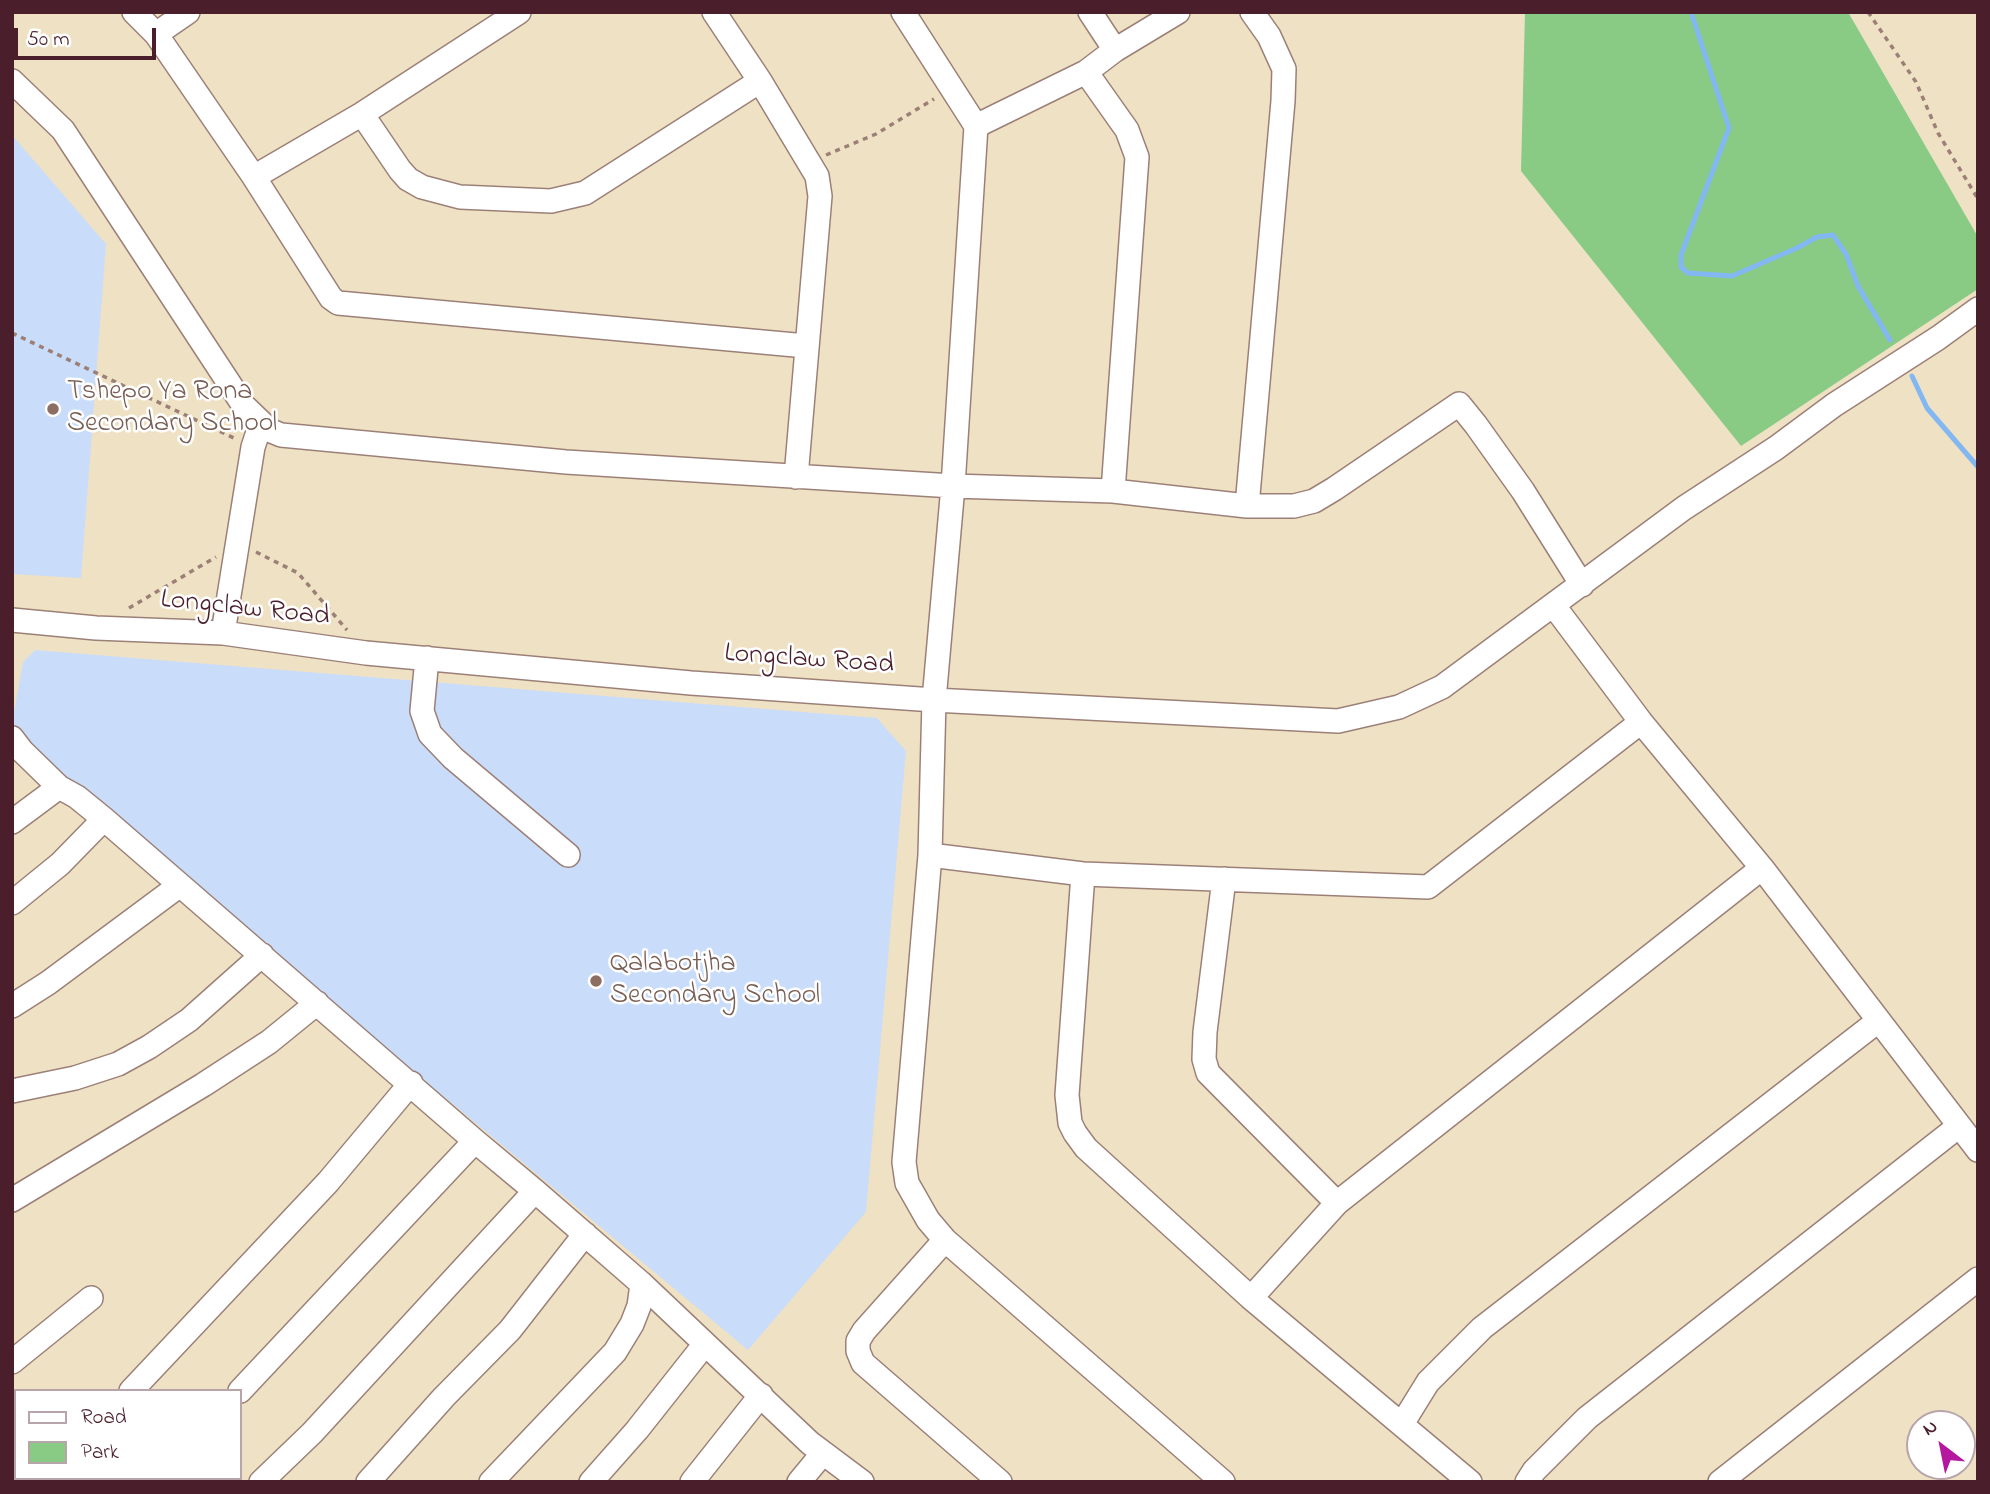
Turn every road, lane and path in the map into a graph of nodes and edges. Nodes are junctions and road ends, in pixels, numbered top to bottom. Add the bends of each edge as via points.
1 (134, 12) edge
2 (188, 12) edge
3 (519, 12) edge
4 (714, 12) edge
5 (903, 12) edge
6 (1090, 12) edge
7 (1178, 12) edge
8 (1252, 12) edge
9 (1868, 12) edge
10 (156, 34) junction
11 (1115, 50) junction
12 (1086, 72) junction
13 (760, 81) junction
14 (12, 82) edge
15 (951, 89) junction
16 (362, 114) junction
17 (976, 126) junction
18 (809, 162) junction
19 (254, 177) junction
20 (1978, 199) edge
21 (1978, 309) edge
22 (12, 333) edge
23 (806, 346) junction
24 (261, 423) junction
25 (253, 447) junction
26 (796, 477) junction
27 (953, 486) junction
28 (1113, 491) junction
29 (1247, 506) junction
30 (238, 543) junction
31 (1568, 595) junction
32 (12, 621) edge
33 (96, 628) junction
34 (223, 633) junction
35 (366, 653) junction
36 (427, 659) junction
37 (934, 700) junction
38 (1641, 722) junction
39 (12, 738) edge
40 (59, 787) junction
41 (104, 819) junction
42 (12, 822) edge
43 (568, 855) dead end
44 (930, 855) junction
45 (1762, 869) junction
46 (1083, 874) junction
47 (1224, 879) junction
48 (180, 885) junction
49 (12, 903) edge
50 (262, 955) junction
51 (317, 1003) junction
52 (12, 1006) edge
53 (1878, 1021) junction
54 (411, 1083) junction
55 (12, 1091) edge
56 (1959, 1126) junction
57 (475, 1141) junction
58 (1978, 1150) edge
59 (535, 1191) junction
60 (12, 1200) edge
61 (1337, 1203) junction
62 (585, 1234) junction
63 (945, 1240) junction
64 (1978, 1279) edge
65 (642, 1284) junction
66 (91, 1298) dead end
67 (1251, 1298) junction
68 (705, 1344) junction
69 (12, 1362) edge
70 (133, 1389) edge
71 (242, 1389) edge
72 (761, 1395) junction
73 (1402, 1424) junction
74 (823, 1453) junction
75 (261, 1482) edge
76 (368, 1482) edge
77 (491, 1482) edge
78 (591, 1482) edge
79 (692, 1482) edge
80 (799, 1482) edge
81 (862, 1482) edge
82 (1000, 1482) edge
83 (1223, 1482) edge
84 (1470, 1482) edge
85 (1527, 1482) edge
86 (1720, 1482) edge

1 - 10 street
2 - 10 street
3 - 16 street
4 - 13 street
5 - 15 street
6 - 11 street
7 - 11 street
8 - 29 street via 1284,69
9 - 20 path via 1916,82 1938,133
10 - 19 street
11 - 12 street
12 - 17 street
12 - 28 street via 1126,130 1138,157
13 - 16 street via 584,193 551,201 460,197 422,187 400,170
13 - 18 street
14 - 24 street via 63,130 244,406
15 - 17 street
15 - 18 path via 876,134
16 - 19 street
17 - 27 street
18 - 23 street via 820,196
19 - 23 street via 338,303
21 - 31 street, Longclaw Road via 1684,508
22 - 25 path
23 - 26 street
24 - 25 street
24 - 26 street via 281,435 566,462
25 - 30 street
26 - 27 street
27 - 28 street
27 - 37 street
28 - 29 street
29 - 31 street via 1314,501 1459,404 1522,491
30 - 33 path
30 - 34 street
30 - 35 path via 298,572
31 - 37 street, Longclaw Road via 1442,687 1399,707 1338,721
31 - 38 street
32 - 33 street, Longclaw Road
33 - 34 street, Longclaw Road
34 - 35 street, Longclaw Road
35 - 36 street, Longclaw Road
36 - 37 street, Longclaw Road
36 - 43 street via 422,711 430,734
37 - 44 street
38 - 45 street
38 - 47 street via 1428,887
39 - 40 street
40 - 41 street
40 - 42 street
41 - 48 street
41 - 49 street via 60,864
44 - 46 street
44 - 63 street via 904,1162 907,1183 918,1205
45 - 53 street
45 - 61 street
46 - 47 street
46 - 67 street via 1067,1095 1070,1123 1086,1148
47 - 61 street via 1205,1032 1208,1073
48 - 50 street
48 - 52 street
50 - 51 street
50 - 55 street via 189,1020 139,1053 75,1078
51 - 54 street
51 - 60 street via 269,1042 203,1085
53 - 56 street
53 - 73 street via 1482,1328 1428,1382
54 - 57 street
54 - 70 street via 328,1182
56 - 58 street
56 - 85 street via 1587,1418
57 - 59 street
57 - 71 street
59 - 62 street
59 - 75 street via 312,1433
61 - 67 street
62 - 65 street
62 - 76 street via 510,1330
63 - 82 street via 868,1327 858,1341 858,1351 863,1363
63 - 83 street
64 - 86 street
65 - 68 street
65 - 77 street via 632,1324 615,1352
66 - 69 street
67 - 73 street
68 - 72 street
68 - 78 street
72 - 74 street
72 - 79 street
73 - 84 street
74 - 80 street
74 - 81 street

